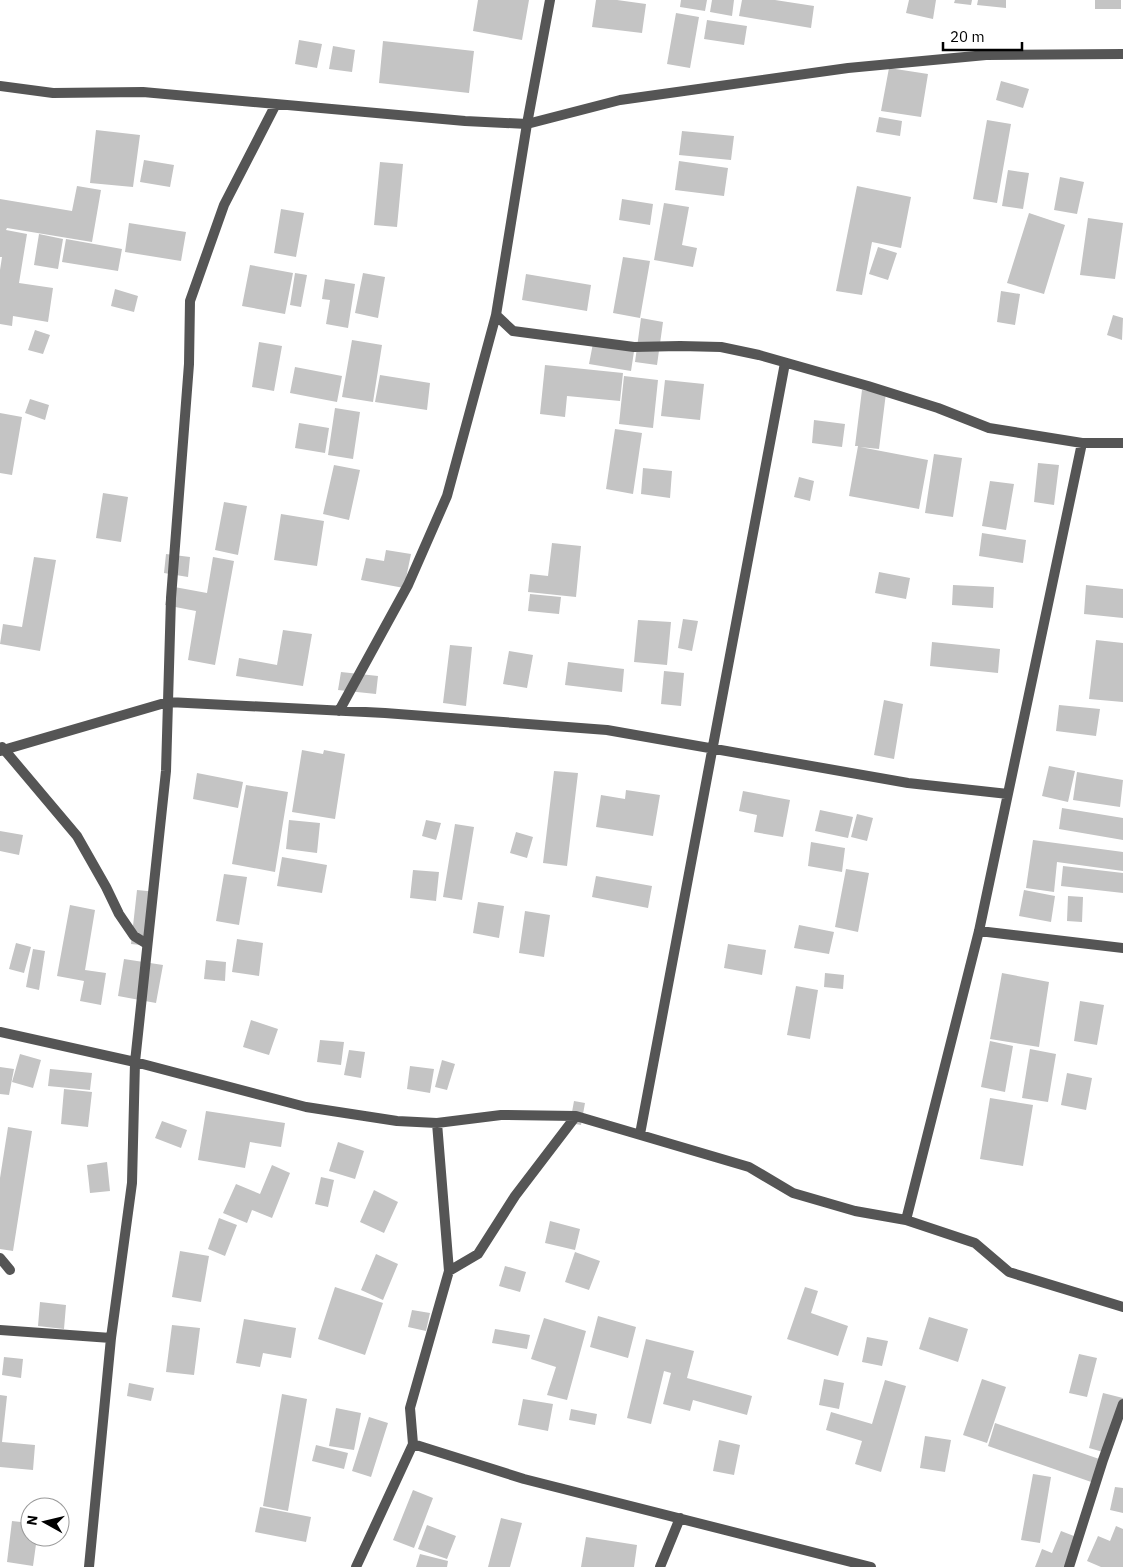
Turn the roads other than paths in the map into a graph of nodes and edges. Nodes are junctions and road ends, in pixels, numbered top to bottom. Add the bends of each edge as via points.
1 (550, 0) edge
2 (1123, 54) edge
3 (0, 86) edge
4 (276, 104) junction
5 (527, 124) junction
6 (496, 315) junction
7 (785, 363) junction
8 (1082, 443) junction
9 (1123, 444) edge
10 (168, 702) junction
11 (339, 711) junction
12 (712, 748) junction
13 (2, 749) edge
14 (1008, 794) junction
15 (979, 931) junction
16 (147, 944) junction
17 (1123, 948) edge
18 (0, 1032) edge
19 (135, 1062) junction
20 (576, 1116) junction
21 (437, 1123) junction
22 (640, 1134) junction
23 (906, 1220) junction
24 (0, 1258) edge
25 (10, 1270) dead end
26 (449, 1271) junction
27 (1123, 1307) edge
28 (0, 1330) edge
29 (111, 1338) junction
30 (1123, 1404) edge
31 (413, 1444) junction
32 (680, 1518) junction
33 (89, 1567) edge
34 (356, 1567) edge
35 (660, 1567) edge
36 (871, 1567) edge
37 (1069, 1567) edge

1 - 5 street
2 - 5 street via 986,55 848,68 620,100
3 - 4 street via 53,93 142,92
4 - 5 street
4 - 10 street via 224,205 190,301 189,364 171,598
5 - 6 street
6 - 7 street via 513,331 634,347 721,347
6 - 11 street via 447,496 408,586
7 - 8 street via 938,408 989,428
7 - 12 street
8 - 9 street
8 - 14 street
10 - 11 street
10 - 13 street
10 - 16 street via 166,771
11 - 12 street via 607,730
12 - 14 street via 908,783
12 - 22 street
13 - 16 street via 77,836 119,914 134,936
14 - 15 street
15 - 17 street
15 - 23 street
16 - 19 street
18 - 19 street
19 - 21 street via 306,1107 397,1121
19 - 29 street via 132,1183
20 - 21 street via 501,1115
20 - 22 street
20 - 26 street via 515,1196 478,1254
21 - 26 street
22 - 23 street via 749,1166 792,1192 854,1211
23 - 27 street via 975,1243 1009,1272
24 - 25 street
26 - 31 street via 410,1408
28 - 29 street
29 - 33 street
30 - 37 street
31 - 32 street via 524,1479
31 - 34 street
32 - 35 street
32 - 36 street

